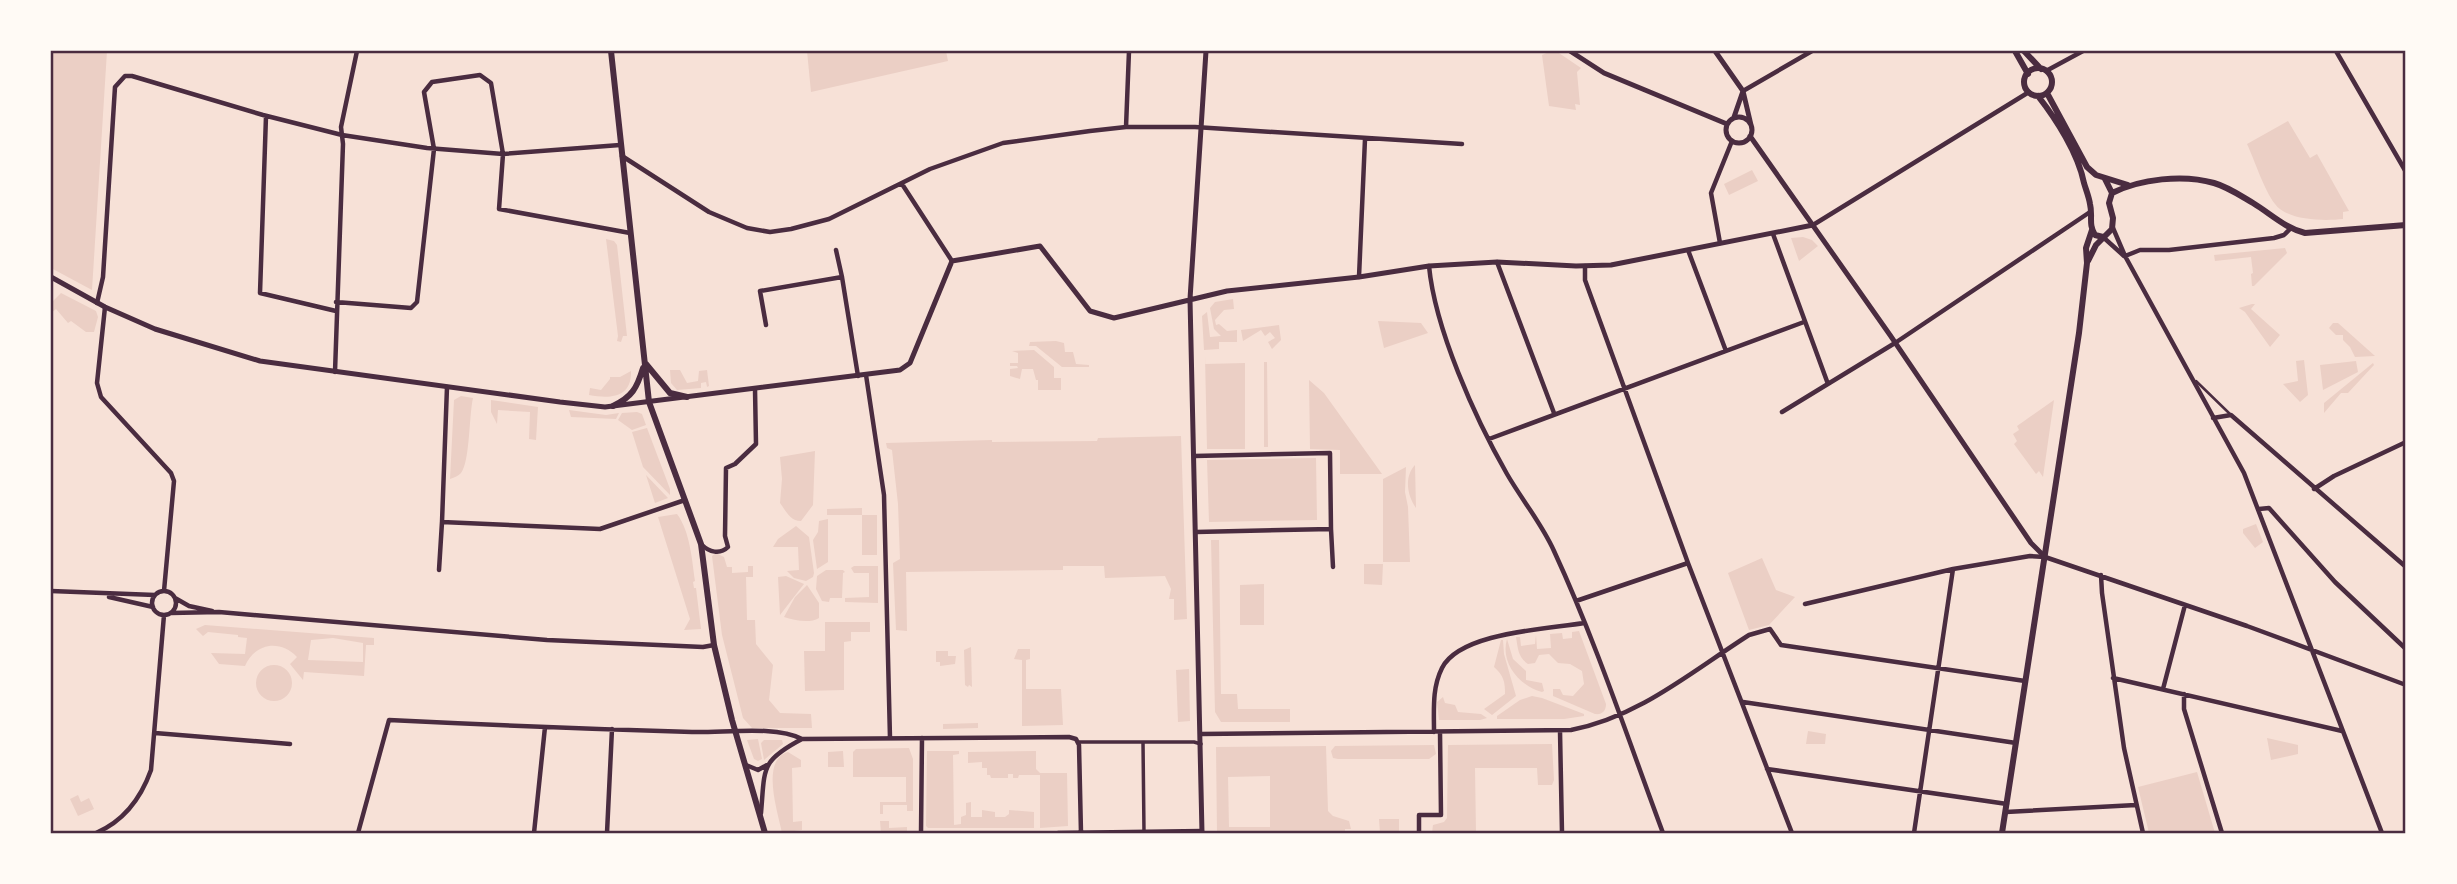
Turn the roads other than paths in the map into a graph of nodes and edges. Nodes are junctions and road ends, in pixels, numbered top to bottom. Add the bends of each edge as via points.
1 (357, 51) edge
2 (611, 51) edge
3 (1129, 51) edge
4 (1206, 51) edge
5 (1570, 51) edge
6 (1715, 51) edge
7 (1812, 51) edge
8 (2015, 51) edge
9 (2024, 51) edge
10 (2083, 51) edge
11 (2336, 51) edge
12 (2043, 70) junction
13 (2028, 74) junction
14 (1743, 91) junction
15 (2029, 92) junction
16 (2047, 93) junction
17 (2038, 96) junction
18 (266, 116) junction
19 (1734, 117) junction
20 (1727, 124) junction
21 (1751, 125) junction
22 (1126, 127) junction
23 (1202, 128) junction
24 (342, 135) junction
25 (1750, 136) junction
26 (1365, 139) junction
27 (1732, 141) junction
28 (1462, 144) dead end
29 (620, 145) junction
30 (434, 149) junction
31 (503, 153) junction
32 (621, 155) junction
33 (2406, 172) edge
34 (2096, 175) junction
35 (2104, 178) junction
36 (902, 184) junction
37 (2085, 185) junction
38 (2128, 185) junction
39 (2112, 193) junction
40 (2090, 212) junction
41 (1813, 225) junction
42 (2406, 225) edge
43 (2113, 226) junction
44 (2291, 228) junction
45 (2092, 230) junction
46 (630, 233) junction
47 (1773, 234) junction
48 (2103, 237) junction
49 (1720, 243) junction
50 (836, 250) dead end
51 (1688, 250) junction
52 (2125, 256) junction
53 (952, 261) junction
54 (1497, 262) junction
55 (2087, 263) junction
56 (1429, 266) junction
57 (1585, 266) junction
58 (51, 277) edge
59 (842, 277) junction
60 (1359, 277) junction
61 (1190, 299) junction
62 (336, 302) junction
63 (97, 303) junction
64 (105, 307) junction
65 (336, 311) junction
66 (1804, 322) junction
67 (766, 325) dead end
68 (1895, 343) junction
69 (1726, 351) junction
70 (645, 362) junction
71 (335, 373) junction
72 (862, 375) junction
73 (2192, 378) junction
74 (1828, 385) junction
75 (447, 387) junction
76 (1624, 388) junction
77 (755, 389) junction
78 (687, 397) junction
79 (649, 401) junction
80 (613, 406) junction
81 (1782, 412) dead end
82 (1554, 413) junction
83 (2231, 415) junction
84 (2214, 418) junction
85 (1489, 439) junction
86 (2406, 442) edge
87 (1194, 457) junction
88 (2315, 489) junction
89 (685, 500) junction
90 (2259, 509) junction
91 (442, 522) junction
92 (1331, 529) junction
93 (1196, 532) junction
94 (701, 544) junction
95 (2045, 557) junction
96 (1688, 563) junction
97 (1333, 567) dead end
98 (2406, 568) edge
99 (1953, 569) junction
100 (439, 570) dead end
101 (2101, 575) junction
102 (51, 591) edge
103 (164, 591) junction
104 (95, 594) junction
105 (156, 595) junction
106 (175, 598) junction
107 (1576, 601) junction
108 (1805, 604) dead end
109 (2185, 605) junction
110 (153, 607) junction
111 (219, 612) junction
112 (171, 613) junction
113 (164, 615) junction
114 (1584, 623) junction
115 (715, 645) junction
116 (2311, 649) junction
117 (2406, 649) edge
118 (1722, 653) junction
119 (1938, 669) junction
120 (2113, 678) junction
121 (2026, 682) junction
122 (2406, 685) edge
123 (2163, 689) junction
124 (2183, 694) junction
125 (1743, 702) junction
126 (1619, 716) junction
127 (545, 727) junction
128 (612, 729) junction
129 (1929, 730) junction
130 (735, 731) junction
131 (1560, 731) junction
132 (2343, 731) junction
133 (1437, 732) junction
134 (155, 733) junction
135 (1200, 734) junction
136 (890, 738) junction
137 (922, 738) junction
138 (803, 739) junction
139 (1078, 741) junction
140 (1143, 742) junction
141 (2016, 743) junction
142 (290, 744) dead end
143 (1201, 744) junction
144 (746, 765) junction
145 (768, 765) junction
146 (1767, 769) junction
147 (1920, 790) junction
148 (2136, 805) junction
149 (2006, 808) junction
150 (761, 816) junction
151 (1144, 832) edge
152 (1202, 832) edge
153 (96, 833) edge
154 (358, 833) edge
155 (534, 833) edge
156 (607, 833) edge
157 (765, 833) edge
158 (921, 833) edge
159 (1058, 833) edge
160 (1081, 833) edge
161 (1419, 833) edge
162 (1562, 833) edge
163 (1663, 833) edge
164 (1792, 833) edge
165 (1914, 833) edge
166 (2002, 833) edge
167 (2143, 833) edge
168 (2222, 833) edge
169 (2382, 833) edge

1 - 24 street
2 - 29 main road
3 - 22 street
4 - 23 street
5 - 20 street via 1604,73
6 - 14 street
7 - 14 street
8 - 13 main road
9 - 12 main road
10 - 12 street
11 - 33 street
12 - 13 main road
12 - 16 main road via 2052,82
13 - 15 main road via 2025,85
14 - 19 street
14 - 21 street
15 - 17 main road
15 - 41 street
16 - 17 main road
16 - 34 main road via 2082,159
17 - 37 main road via 2055,119
18 - 24 street
18 - 63 street via 132,76 125,76 115,87 103,277
18 - 65 street via 260,293
19 - 20 street
19 - 21 street
20 - 27 street
21 - 25 street
22 - 23 street
22 - 36 street via 1003,144 930,169
23 - 26 street
23 - 61 street
24 - 30 street
24 - 62 street
25 - 27 street via 1740,143
25 - 41 street
26 - 28 street
26 - 60 street
27 - 49 street via 1711,193
29 - 31 street
29 - 32 main road
30 - 31 street
30 - 31 street via 424,92 432,82 480,75 491,83
30 - 62 street via 417,302 411,308
31 - 46 street via 499,209
32 - 36 street via 709,212 747,229 770,232 829,219
32 - 46 main road
34 - 35 main road
34 - 37 main road
35 - 38 main road
35 - 39 main road
36 - 53 street
37 - 40 main road
38 - 39 main road
38 - 44 main road via 2171,179 2217,183
39 - 43 main road
40 - 45 main road
40 - 68 street
41 - 47 street
41 - 68 street
42 - 44 main road via 2316,234
43 - 48 main road
43 - 52 street
44 - 52 street via 2274,237 2140,250
45 - 48 main road
45 - 55 main road
46 - 70 main road
47 - 49 street
47 - 66 street
48 - 52 street
48 - 55 main road
49 - 51 street
50 - 59 street
51 - 57 street
51 - 69 street
52 - 73 street
53 - 61 street via 1040,246 1090,311 1114,318
53 - 72 street via 910,363 900,370
54 - 56 street
54 - 57 street
54 - 82 street
55 - 95 main road
56 - 60 street
56 - 85 street via 1432,291 1456,366
57 - 76 street via 1585,279
58 - 63 street
59 - 67 street via 760,291
59 - 72 street
60 - 61 street
61 - 87 street
62 - 65 street
63 - 64 street
64 - 71 street via 158,330 260,361
64 - 103 street via 97,383 101,397 174,481
65 - 71 street
66 - 69 street
66 - 74 street
68 - 74 street
68 - 95 street
69 - 76 street
70 - 78 main road via 670,393
70 - 79 main road
70 - 80 main road via 638,387
71 - 75 street
72 - 77 street
72 - 136 street via 884,495
73 - 83 lane
73 - 84 street
74 - 81 street
75 - 80 street
75 - 91 street
76 - 82 street
76 - 96 street
77 - 78 street
77 - 94 street via 757,444 726,468 728,547 715,552
78 - 79 street
79 - 80 street
79 - 89 main road
82 - 85 street
83 - 84 street
83 - 88 street
84 - 90 street
85 - 107 street via 1552,547
86 - 88 street
87 - 92 street via 1330,453
87 - 93 street
88 - 98 street
89 - 91 street via 600,529
89 - 94 main road
90 - 116 street
90 - 117 street via 2269,508 2335,582
91 - 100 street
92 - 93 street
92 - 97 street
93 - 135 street
94 - 115 main road
95 - 99 street
95 - 101 street
95 - 121 main road
96 - 107 street
96 - 118 street
99 - 108 street
99 - 119 street
101 - 109 street
101 - 120 street
102 - 104 street
103 - 105 street
103 - 106 street
104 - 105 street
104 - 110 street
105 - 110 street
106 - 111 street via 188,606
106 - 112 street
107 - 114 street
109 - 116 street
109 - 123 street
110 - 113 street
111 - 112 street
111 - 115 street via 547,640
112 - 113 street
113 - 134 street
114 - 126 street
114 - 133 street via 1502,635 1459,651 1443,665 1434,691
115 - 130 main road
116 - 122 street
116 - 132 street
118 - 119 street via 1749,635 1770,629 1781,645
118 - 125 street
118 - 126 street
119 - 121 street
119 - 129 street
120 - 123 street
120 - 148 street
121 - 141 main road
123 - 124 street
124 - 132 street
124 - 168 street
125 - 129 street
125 - 146 street
126 - 131 street
126 - 163 street
127 - 128 street
127 - 154 street via 388,720
127 - 155 street
128 - 130 street
128 - 156 street
129 - 141 street
129 - 147 street
130 - 138 street via 780,732
130 - 144 main road
131 - 133 street
131 - 162 street
132 - 169 street
133 - 135 street
133 - 161 street via 1441,815 1419,815
134 - 142 street
134 - 153 street via 146,786 121,819
135 - 143 street
136 - 137 street
136 - 138 street
137 - 139 street via 1069,737
137 - 158 street
138 - 145 street via 774,755
139 - 140 street
139 - 160 street
140 - 143 street
140 - 151 street
141 - 149 main road
143 - 152 street
144 - 145 street via 758,770
144 - 150 main road
145 - 150 street
146 - 147 street
146 - 164 street
147 - 149 street
147 - 165 street
148 - 149 street
148 - 167 street
149 - 166 main road
150 - 157 main road
151 - 152 street
151 - 160 street
159 - 160 street

